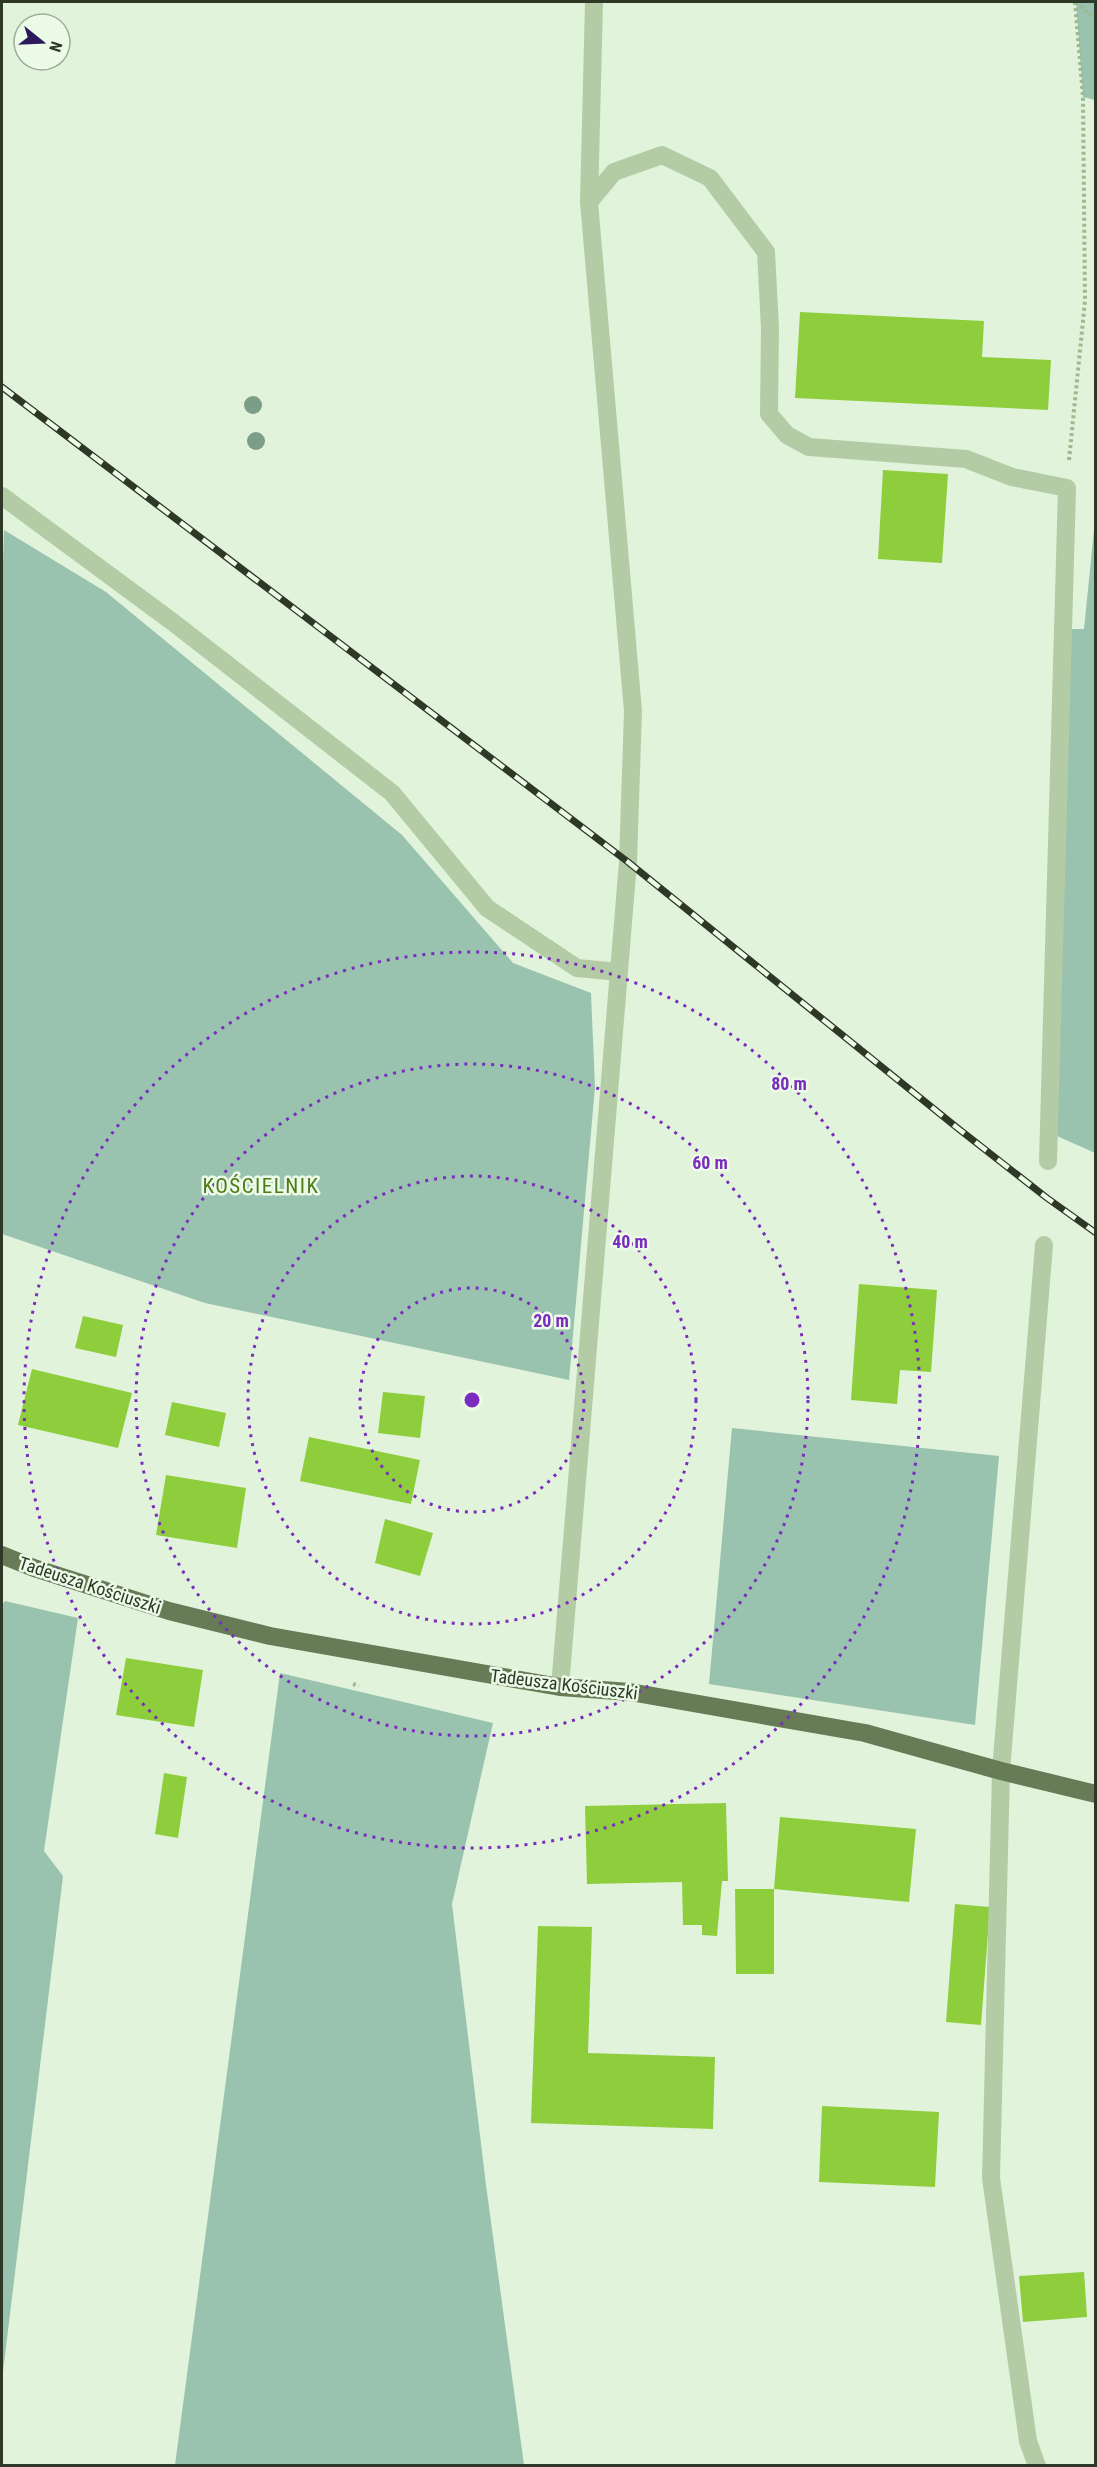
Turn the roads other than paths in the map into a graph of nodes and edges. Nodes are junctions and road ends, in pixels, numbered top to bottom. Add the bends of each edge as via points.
1 (594, 2) edge
2 (590, 202) junction
3 (2, 496) edge
4 (619, 972) junction
5 (1048, 1161) dead end
6 (1044, 1245) dead end
7 (2, 1555) edge
8 (560, 1687) junction
9 (1001, 1771) junction
10 (1095, 1794) edge
11 (1037, 2466) edge

1 - 2 street
2 - 4 street via 633,711 628,862
2 - 5 street via 615,172 662,155 710,178 766,252 769,414 787,435 809,447 966,459 1012,477 1066,488
3 - 4 street via 174,623 392,793 487,908 577,968
4 - 8 street
6 - 9 street
7 - 8 main road, Tadeusza Kościuszki via 169,1611 270,1636
8 - 9 main road, Tadeusza Kościuszki via 630,1692 865,1733
9 - 10 main road, Tadeusza Kościuszki
9 - 11 street via 991,2178 1028,2441

